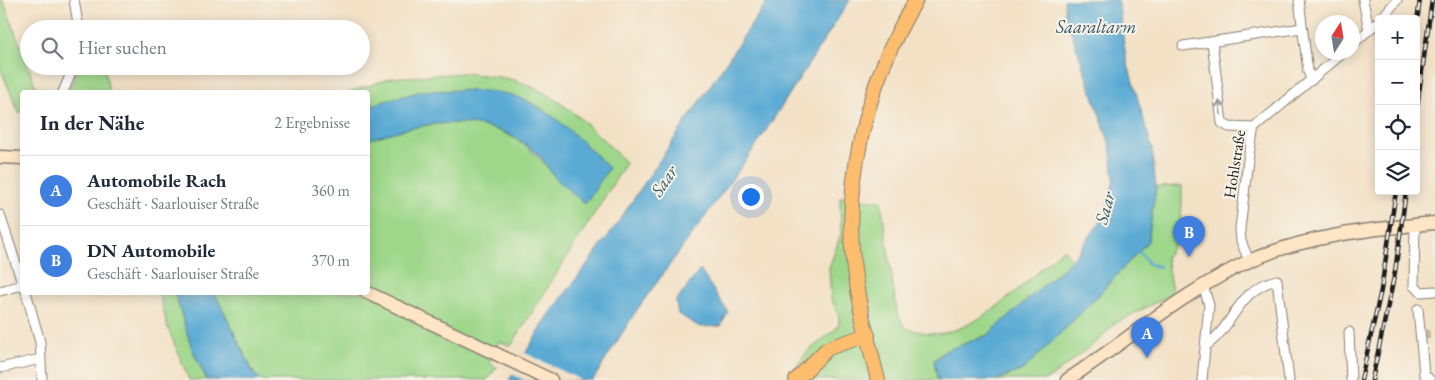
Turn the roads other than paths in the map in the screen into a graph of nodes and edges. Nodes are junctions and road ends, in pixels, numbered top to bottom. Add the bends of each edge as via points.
1 (74, 0) edge
2 (916, 0) edge
3 (1298, 0) edge
4 (1363, 0) edge
5 (1394, 2) edge
6 (1384, 15) edge
7 (77, 20) edge
8 (1375, 25) edge
9 (1302, 28) junction
10 (1370, 30) junction
11 (1360, 38) edge
12 (1212, 42) junction
13 (1183, 46) dead end
14 (1335, 60) edge
15 (70, 75) edge
16 (1312, 80) junction
17 (64, 90) edge
18 (1254, 128) junction
19 (0, 157) edge
20 (20, 158) edge
21 (0, 215) edge
22 (1435, 223) edge
23 (1415, 225) junction
24 (1249, 261) junction
25 (20, 278) edge
26 (20, 285) edge
27 (1203, 286) junction
28 (1432, 291) edge
29 (0, 292) edge
30 (370, 294) edge
31 (27, 295) edge
32 (1418, 309) dead end
33 (1350, 332) dead end
34 (868, 335) junction
35 (1207, 345) junction
36 (41, 359) junction
37 (0, 368) edge
38 (42, 380) edge
39 (551, 380) edge
40 (796, 380) edge
41 (878, 380) edge
42 (1067, 380) edge
43 (1202, 380) edge
44 (1289, 380) edge
45 (1351, 380) edge
46 (1430, 380) edge

1 - 7 street
2 - 34 main road via 879,76 862,132 853,198 856,283
3 - 9 street
4 - 10 street
5 - 6 street
8 - 10 street
9 - 12 street
9 - 16 street
10 - 11 street
12 - 13 street
18 -> 12 street via 1229,127 1222,123
14 - 16 street, Hohlstraße
15 - 17 street
16 - 18 street, Hohlstraße
18 - 24 street, Hohlstraße via 1240,229 1240,241
19 - 20 main road
21 - 25 street
22 - 23 main road
23 - 24 main road via 1317,240
23 - 28 street via 1414,286 1422,292
24 - 27 main road
26 - 29 street
27 - 35 street via 1209,305
27 - 42 main road
30 - 39 main road
31 - 36 street
32 - 46 street via 1424,374
33 - 45 street
34 - 40 main road via 828,348
34 - 41 main road
35 - 43 street
35 - 44 street via 1249,294 1259,286 1277,280
36 - 37 street
36 - 38 street

